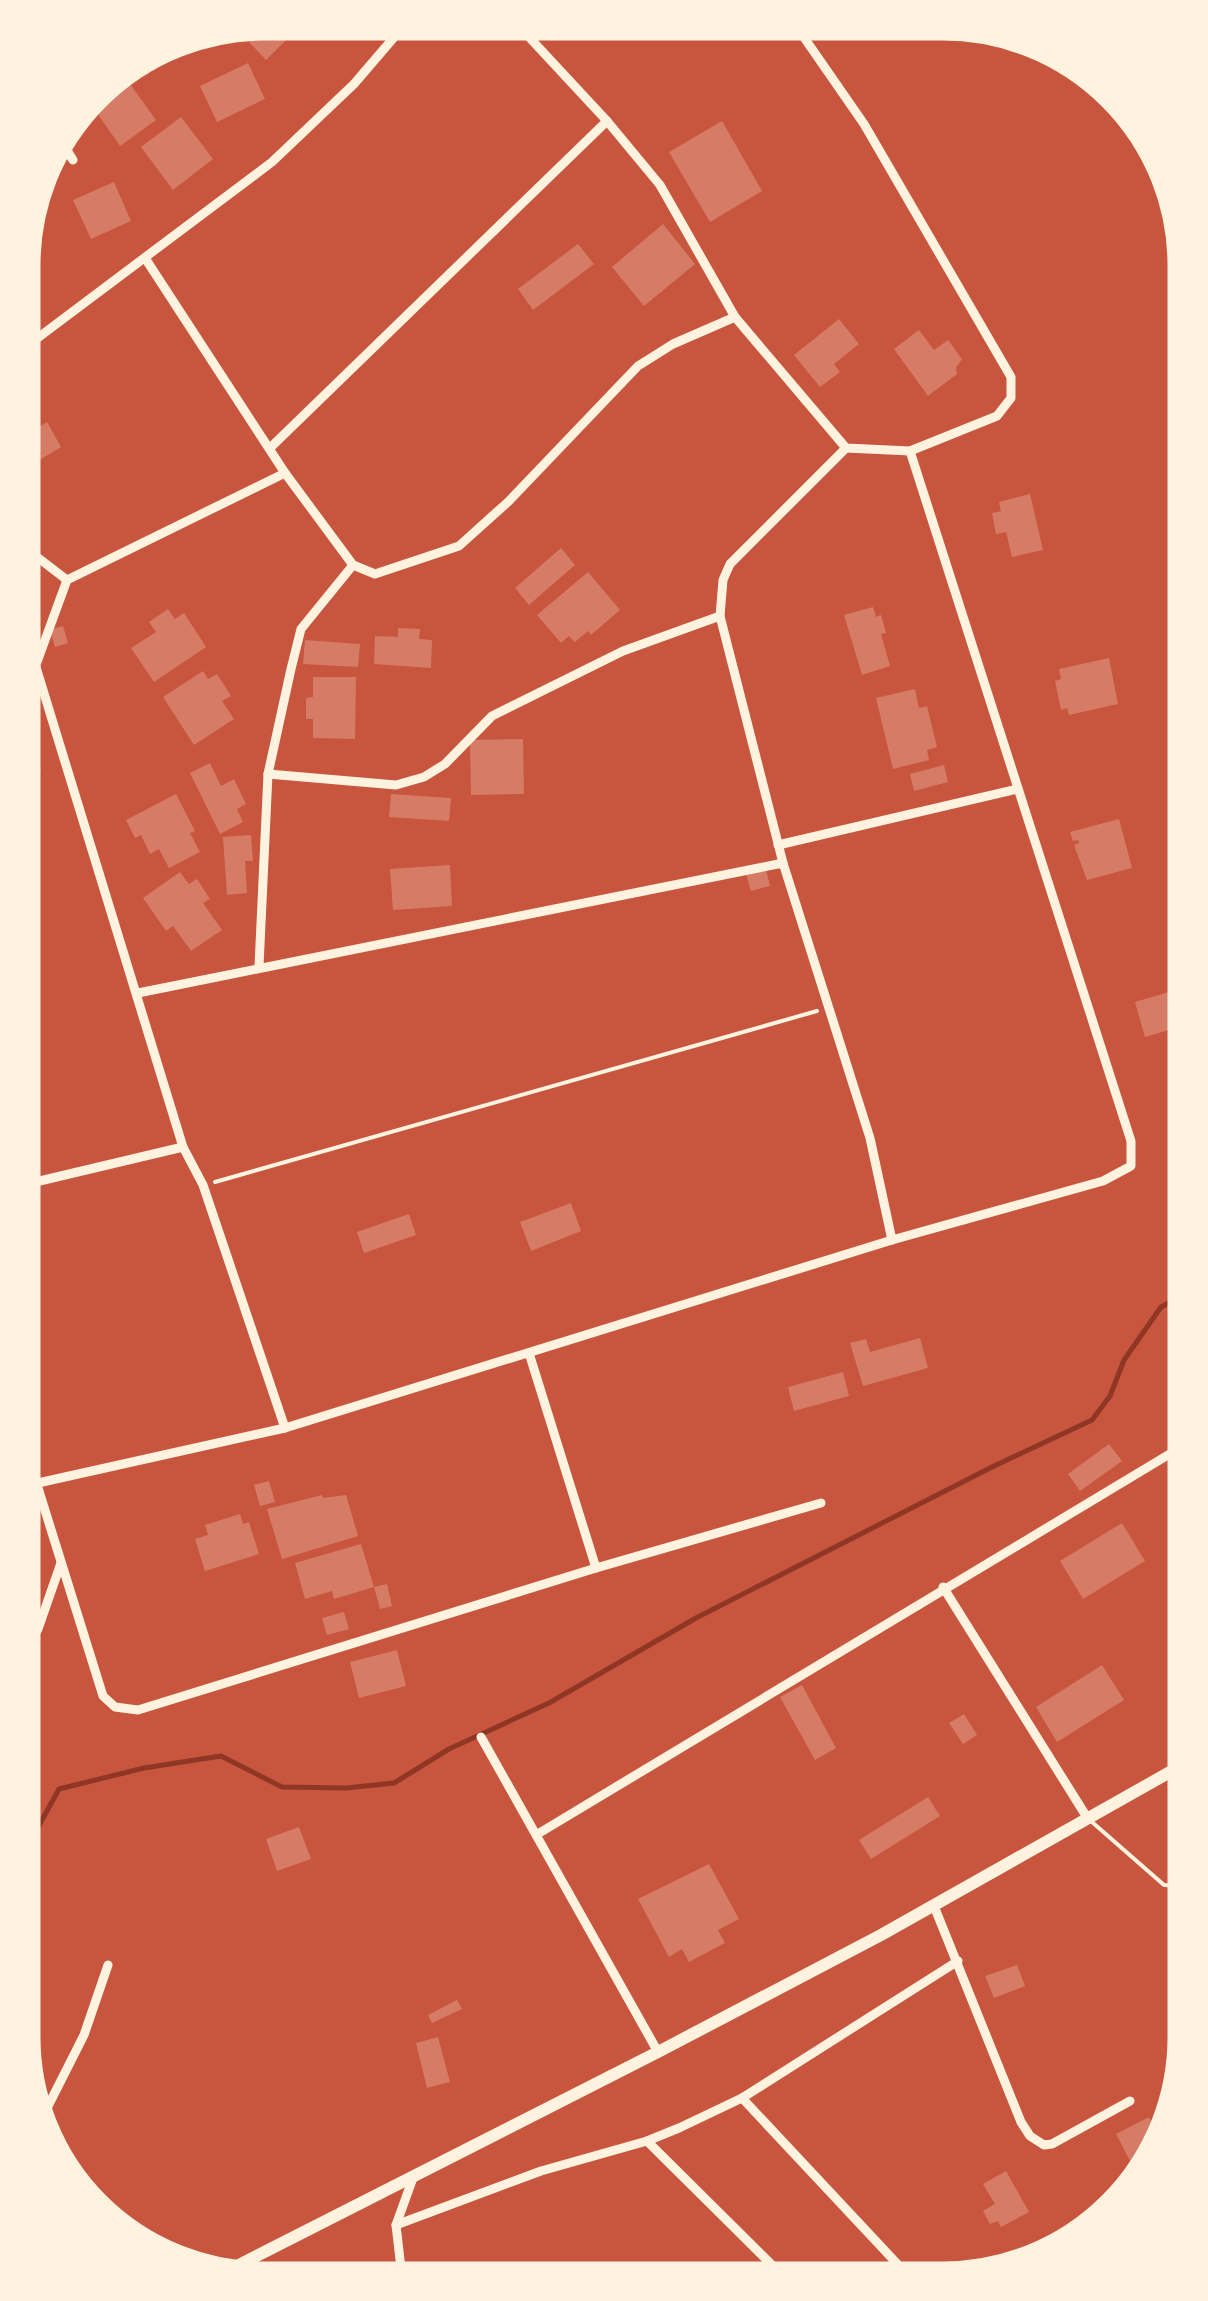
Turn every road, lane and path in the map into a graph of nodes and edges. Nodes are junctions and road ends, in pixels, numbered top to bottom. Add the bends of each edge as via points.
1 (393, 38) edge
2 (530, 38) edge
3 (804, 38) edge
4 (607, 122) junction
5 (68, 152) edge
6 (73, 160) dead end
7 (144, 258) junction
8 (736, 317) junction
9 (38, 338) edge
10 (270, 448) junction
11 (846, 448) junction
12 (910, 451) junction
13 (285, 473) junction
14 (38, 558) edge
15 (354, 565) junction
16 (68, 580) junction
17 (720, 616) junction
18 (38, 659) edge
19 (38, 665) edge
20 (268, 774) junction
21 (1018, 789) junction
22 (778, 845) junction
23 (783, 863) junction
24 (260, 966) junction
25 (138, 993) junction
26 (831, 1008) junction
27 (183, 1147) junction
28 (38, 1182) edge
29 (203, 1185) junction
30 (892, 1240) junction
31 (529, 1353) junction
32 (285, 1428) junction
33 (1170, 1454) edge
34 (38, 1483) edge
35 (38, 1496) edge
36 (821, 1503) dead end
37 (60, 1563) junction
38 (596, 1568) junction
39 (944, 1587) junction
40 (38, 1629) edge
41 (481, 1737) dead end
42 (1170, 1773) edge
43 (1088, 1819) junction
44 (536, 1834) junction
45 (1170, 1885) edge
46 (934, 1906) junction
47 (958, 1961) junction
48 (108, 1965) dead end
49 (658, 2052) junction
50 (742, 2098) junction
51 (1130, 2102) dead end
52 (49, 2105) edge
53 (648, 2141) junction
54 (413, 2176) junction
55 (396, 2225) junction
56 (243, 2263) edge
57 (401, 2264) edge
58 (770, 2264) edge
59 (897, 2264) edge

1 - 7 street via 272,162
2 - 4 street
3 - 12 street via 864,124 1011,377 1010,398 997,416
4 - 8 street via 660,185
4 - 10 street
5 - 6 street
7 - 9 street
7 - 10 street
8 - 11 street
8 - 15 street via 638,366 459,546 376,574
10 - 13 street
11 - 12 street
11 - 17 street via 730,564
12 - 21 street
13 - 15 street
13 - 16 street
14 - 16 street
15 - 20 street via 301,630
16 - 18 street
17 - 20 street via 623,651 492,716 424,777 396,785
17 - 22 street
19 - 25 street
20 - 24 street
21 - 22 street
21 - 30 street via 1132,1141 1131,1166 1103,1182
22 - 23 street
23 - 24 street
23 - 26 street
24 - 25 street
25 - 27 street
26 - 29 path
26 - 30 street
27 - 28 street
27 - 29 street
29 - 32 street
30 - 31 street
31 - 32 street
31 - 38 street
32 - 34 street
33 - 39 street
35 - 37 street
36 - 38 street
37 - 38 street via 104,1696 115,1707 138,1710
37 - 40 street
39 - 43 street
39 - 44 street
41 - 44 street
42 - 43 main road
43 - 45 lane
43 - 46 main road
44 - 49 street
46 - 47 street
46 - 49 main road
47 - 50 street
47 - 51 street via 1021,2122 1036,2142 1052,2144
48 - 52 street via 84,2035
49 - 54 main road
50 - 53 street
50 - 59 street
53 - 55 street via 540,2171
53 - 58 street
54 - 55 street
54 - 56 main road
55 - 57 street

